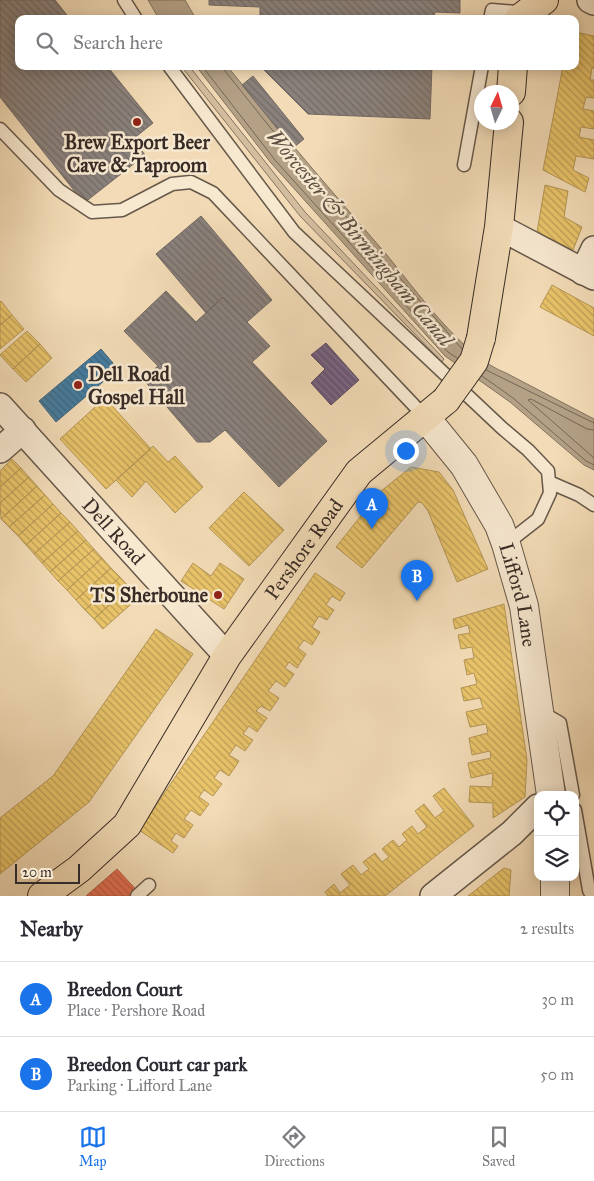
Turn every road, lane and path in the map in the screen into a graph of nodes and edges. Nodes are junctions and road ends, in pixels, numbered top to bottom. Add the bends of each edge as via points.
1 (124, 0) edge
2 (544, 0) edge
3 (590, 0) edge
4 (594, 2) edge
5 (506, 11) edge
6 (133, 15) edge
7 (172, 70) edge
8 (481, 70) edge
9 (513, 70) edge
10 (512, 85) edge
11 (0, 129) edge
12 (508, 130) edge
13 (464, 165) dead end
14 (497, 238) junction
15 (594, 249) edge
16 (589, 274) edge
17 (0, 406) edge
18 (436, 408) junction
19 (23, 430) junction
20 (0, 450) edge
21 (549, 482) junction
22 (594, 504) edge
23 (506, 544) junction
24 (228, 656) junction
25 (551, 791) edge
26 (534, 814) edge
27 (579, 833) edge
28 (555, 881) edge
29 (149, 885) dead end
30 (42, 896) edge
31 (137, 896) edge
32 (433, 896) edge
33 (555, 896) edge
34 (592, 896) edge

1 - 6 lane
2 - 5 main road
3 - 4 street
7 - 21 lane via 294,232 528,450 548,471
8 - 13 lane
9 - 10 main road
11 - 18 lane via 59,190 92,212 122,210 172,184 191,182 213,193
12 - 14 main road, Pershore Road
14 - 16 street via 524,241
14 - 18 main road, Pershore Road, bridge via 481,338 474,360
15 - 16 street
17 - 19 street, Dell Road
18 - 23 street, Lifford Lane
18 - 24 main road, Pershore Road via 359,472
19 - 20 street
19 - 24 street, Dell Road
21 - 22 lane
21 - 23 lane via 550,493 538,519
23 - 25 street, Lifford Lane via 524,606
24 - 30 main road, Pershore Road via 126,824 79,869
26 - 32 street
27 - 34 lane
28 - 33 street
29 - 31 lane

